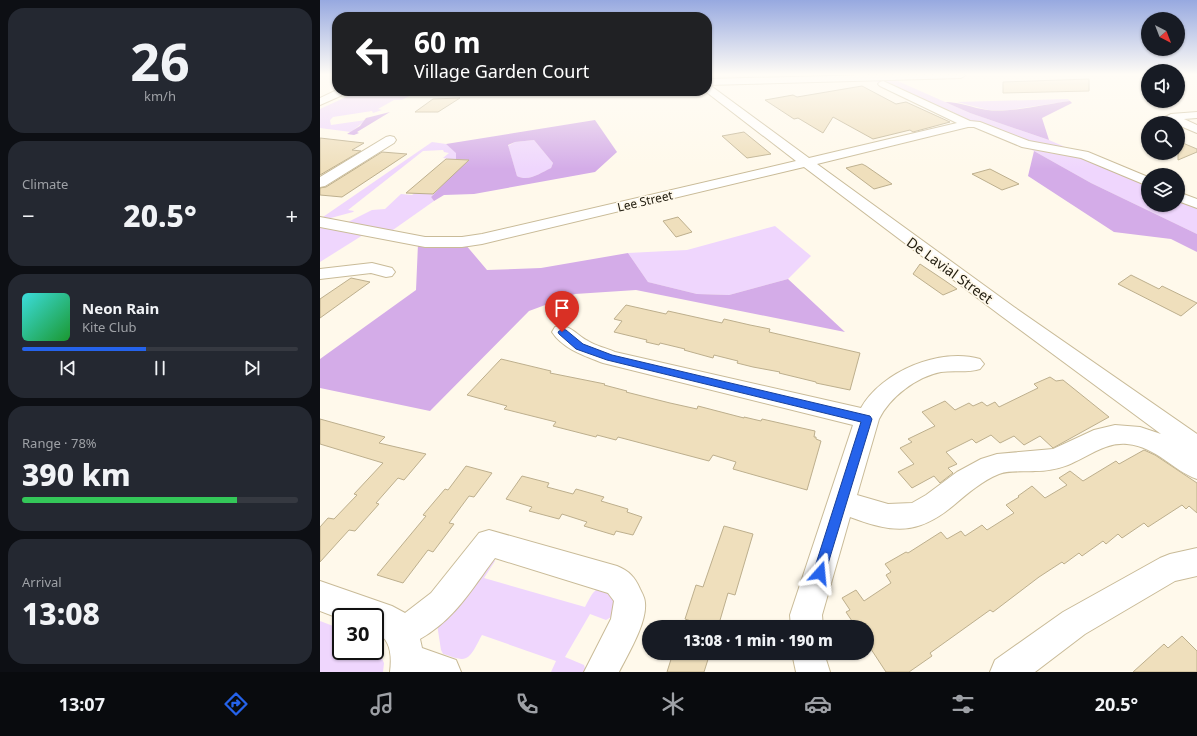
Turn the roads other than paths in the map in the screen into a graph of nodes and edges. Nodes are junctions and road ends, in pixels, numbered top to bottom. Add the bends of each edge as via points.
1 (732, 106) edge
2 (931, 106) edge
3 (1197, 115) edge
4 (968, 124) junction
5 (1197, 130) edge
6 (390, 140) dead end
7 (807, 162) junction
8 (1141, 179) edge
9 (320, 183) edge
10 (1185, 199) edge
11 (1197, 204) edge
12 (320, 222) edge
13 (386, 272) dead end
14 (320, 274) edge
15 (562, 332) dead end
16 (973, 364) dead end
17 (867, 419) junction
18 (1197, 447) edge
19 (1197, 468) edge
20 (842, 502) junction
21 (1197, 562) edge
22 (320, 596) edge
23 (806, 620) edge
24 (405, 655) edge
25 (809, 660) edge
26 (444, 672) edge
27 (601, 672) edge
28 (813, 672) edge
29 (1007, 672) edge

1 - 7 street, De Lavial Street
2 - 4 street
3 - 5 street via 1171,117
4 - 7 street, Lee Street
4 - 8 street via 976,124 1016,141 1084,155
6 - 9 street
7 - 12 street, Lee Street via 462,242 425,242
7 - 18 street, De Lavial Street via 1001,307
10 - 11 street
13 - 14 street via 372,268
15 - 17 street via 580,346 610,358
16 - 17 street via 939,365 894,384 879,398
17 - 20 street
19 - 20 street via 1166,448 1141,437 1114,435 1103,437 1066,456 991,466 964,481 919,513 904,517 885,516
20 - 23 street
21 - 29 street via 1170,568 1074,623
22 - 24 street via 390,621
24 - 26 street
24 - 27 street via 423,620 442,604 489,543 617,581 627,591 630,605 627,618
25 - 28 street

